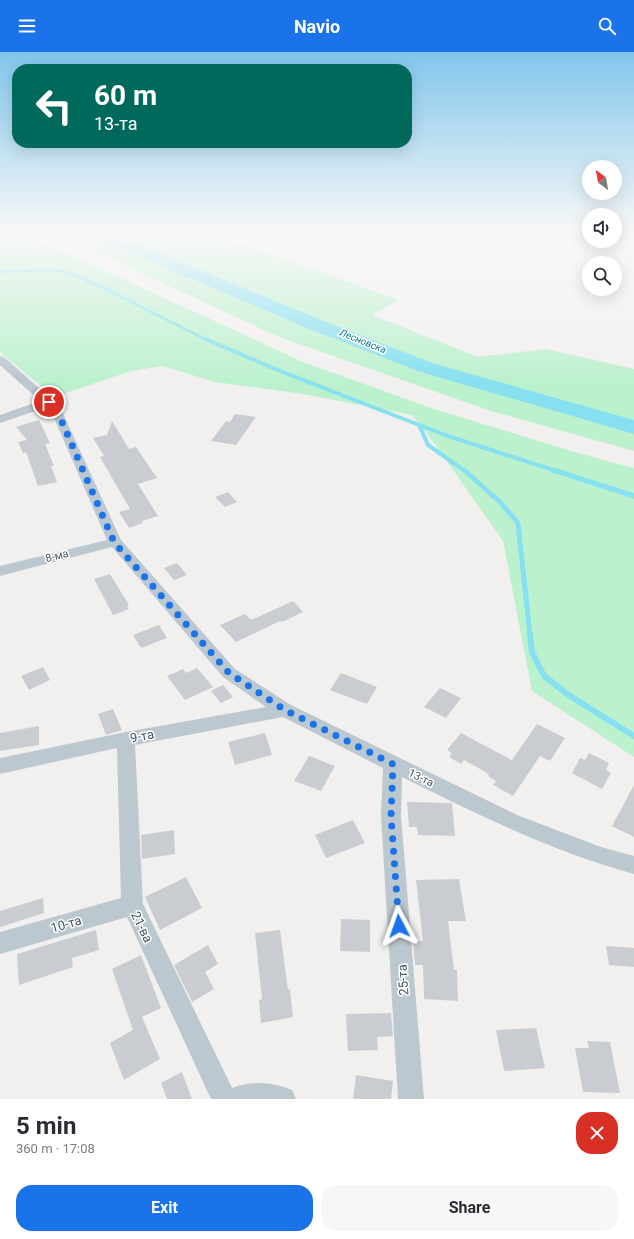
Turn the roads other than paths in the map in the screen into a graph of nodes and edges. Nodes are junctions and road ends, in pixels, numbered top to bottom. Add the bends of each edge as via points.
1 (0, 359) edge
2 (49, 402) junction
3 (0, 419) edge
4 (114, 542) junction
5 (0, 571) edge
6 (285, 710) junction
7 (126, 739) junction
8 (393, 764) junction
9 (0, 766) edge
10 (634, 864) edge
11 (132, 905) junction
12 (0, 943) edge
13 (224, 1099) edge
14 (236, 1099) edge
15 (283, 1099) edge
16 (411, 1099) edge

1 - 2 street, 13-та
2 - 3 street
2 - 4 street, 13-та via 56,408
4 - 5 street, 8-ма
4 - 6 street, 13-та via 229,673
6 - 7 street, 9-та
6 - 8 street, 13-та
7 - 9 street, 9-та
7 - 11 street, 21-ва
8 - 10 street, 13-та via 510,820 600,856
8 - 16 street, 25-та via 391,816
11 - 12 street, 10-та
11 - 13 street, 21-ва
14 - 15 street via 257,1095

